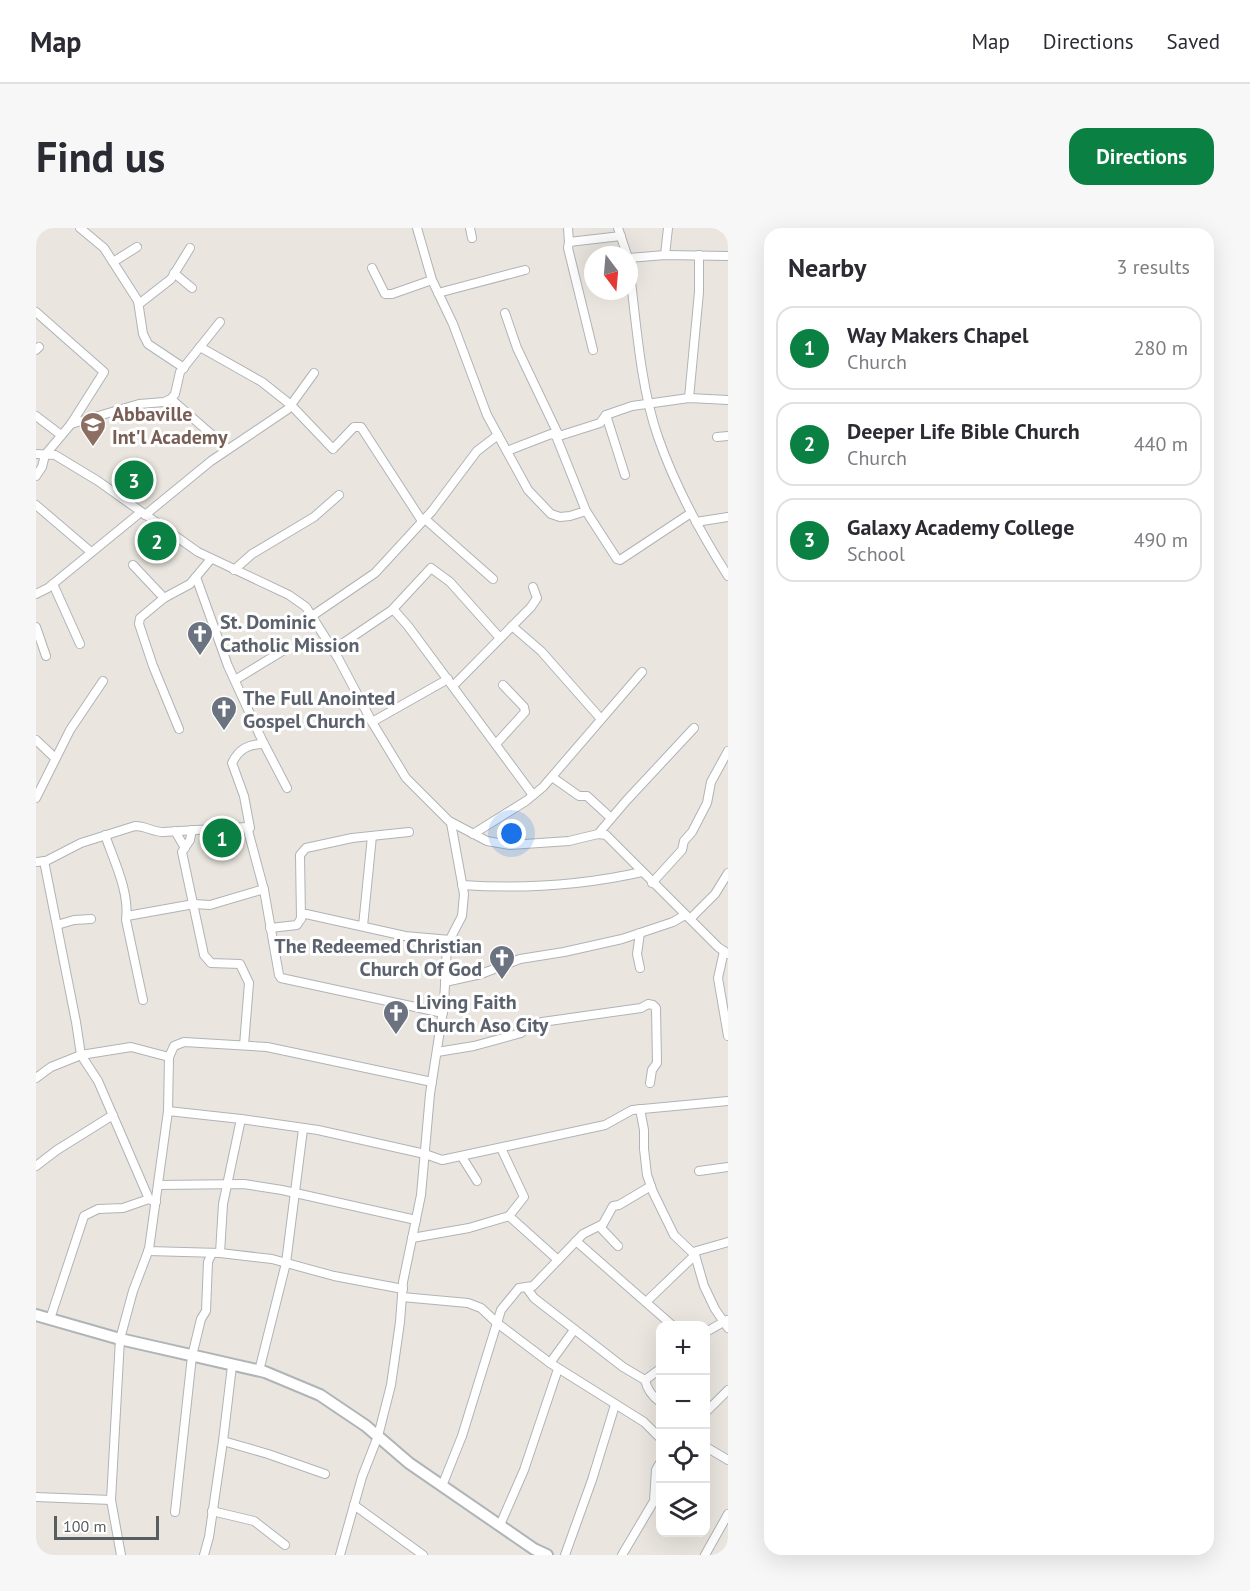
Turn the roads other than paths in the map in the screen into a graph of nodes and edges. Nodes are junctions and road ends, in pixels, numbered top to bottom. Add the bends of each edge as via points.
1 (80, 228) edge
2 (417, 228) edge
3 (470, 228) edge
4 (568, 228) edge
5 (668, 228) edge
6 (91, 231) edge
7 (619, 232) edge
8 (472, 238) dead end
9 (569, 242) junction
10 (137, 247) dead end
11 (190, 248) dead end
12 (665, 255) junction
13 (699, 255) junction
14 (638, 256) edge
15 (728, 256) edge
16 (113, 262) junction
17 (372, 268) dead end
18 (525, 270) dead end
19 (174, 273) junction
20 (432, 280) junction
21 (192, 288) dead end
22 (438, 293) junction
23 (633, 300) edge
24 (140, 304) junction
25 (36, 312) edge
26 (505, 314) dead end
27 (220, 322) dead end
28 (200, 347) junction
29 (593, 350) dead end
30 (184, 368) junction
31 (314, 373) dead end
32 (689, 398) junction
33 (171, 399) junction
34 (728, 400) edge
35 (291, 405) junction
36 (650, 405) junction
37 (606, 415) junction
38 (36, 416) edge
39 (71, 424) junction
40 (61, 435) junction
41 (498, 435) junction
42 (558, 436) junction
43 (728, 436) edge
44 (717, 437) dead end
45 (228, 450) junction
46 (507, 451) junction
47 (40, 454) edge
48 (626, 475) dead end
49 (36, 476) edge
50 (339, 495) dead end
51 (36, 506) edge
52 (586, 512) junction
53 (143, 513) junction
54 (691, 513) junction
55 (728, 517) edge
56 (423, 520) junction
57 (696, 522) junction
58 (91, 552) junction
59 (211, 559) junction
60 (133, 565) dead end
61 (234, 570) junction
62 (728, 576) edge
63 (196, 577) junction
64 (493, 579) dead end
65 (53, 584) junction
66 (533, 587) dead end
67 (36, 594) edge
68 (164, 598) junction
69 (393, 609) junction
70 (312, 616) junction
71 (512, 626) junction
72 (36, 627) edge
73 (500, 638) junction
74 (80, 644) dead end
75 (289, 646) dead end
76 (333, 650) junction
77 (46, 656) dead end
78 (642, 672) dead end
79 (235, 680) junction
80 (103, 681) dead end
81 (451, 682) junction
82 (503, 685) dead end
83 (601, 719) junction
84 (372, 722) junction
85 (694, 728) dead end
86 (179, 729) dead end
87 (36, 740) edge
88 (264, 744) junction
89 (496, 744) junction
90 (728, 751) edge
91 (55, 758) junction
92 (552, 777) junction
93 (287, 788) dead end
94 (533, 795) junction
95 (36, 798) edge
96 (611, 818) junction
97 (451, 823) junction
98 (192, 830) junction
99 (248, 830) junction
100 (176, 831) junction
101 (409, 832) dead end
102 (473, 834) junction
103 (598, 834) junction
104 (105, 835) junction
105 (372, 836) junction
106 (185, 848) junction
107 (40, 861) edge
108 (642, 872) junction
109 (728, 873) edge
110 (652, 883) junction
111 (462, 885) junction
112 (264, 889) junction
113 (194, 904) junction
114 (127, 916) junction
115 (687, 917) junction
116 (91, 919) dead end
117 (301, 919) junction
118 (57, 925) junction
119 (363, 926) junction
120 (270, 928) junction
121 (640, 933) junction
122 (450, 940) junction
123 (726, 953) edge
124 (640, 968) dead end
125 (445, 982) junction
126 (143, 1000) dead end
127 (443, 1013) junction
128 (727, 1026) edge
129 (728, 1036) edge
130 (244, 1045) junction
131 (437, 1052) junction
132 (81, 1055) junction
133 (169, 1057) junction
134 (36, 1078) edge
135 (432, 1082) junction
136 (650, 1083) dead end
137 (728, 1101) edge
138 (640, 1109) junction
139 (168, 1111) junction
140 (113, 1115) junction
141 (241, 1119) junction
142 (303, 1130) junction
143 (501, 1148) junction
144 (425, 1154) junction
145 (462, 1157) junction
146 (36, 1166) edge
147 (728, 1167) edge
148 (699, 1171) dead end
149 (477, 1181) dead end
150 (227, 1184) junction
151 (158, 1185) junction
152 (651, 1186) junction
153 (295, 1194) junction
154 (153, 1200) junction
155 (509, 1216) junction
156 (416, 1220) junction
157 (600, 1227) junction
158 (412, 1238) junction
159 (576, 1241) junction
160 (728, 1242) edge
161 (618, 1246) dead end
162 (148, 1251) junction
163 (216, 1253) junction
164 (694, 1254) junction
165 (558, 1260) junction
166 (286, 1263) junction
167 (526, 1287) junction
168 (402, 1293) junction
169 (646, 1302) junction
170 (501, 1310) junction
171 (488, 1313) junction
172 (36, 1315) edge
173 (50, 1319) junction
174 (667, 1321) edge
175 (497, 1323) junction
176 (726, 1323) edge
177 (574, 1330) junction
178 (710, 1330) edge
179 (120, 1339) junction
180 (192, 1356) junction
181 (550, 1363) junction
182 (232, 1366) junction
183 (558, 1369) junction
184 (259, 1371) junction
185 (656, 1372) edge
186 (645, 1380) junction
187 (728, 1390) edge
188 (656, 1398) edge
189 (615, 1405) junction
190 (710, 1407) edge
191 (656, 1434) edge
192 (378, 1436) junction
193 (223, 1441) junction
194 (710, 1450) edge
195 (728, 1460) edge
196 (656, 1470) edge
197 (325, 1474) dead end
198 (442, 1486) junction
199 (36, 1497) edge
200 (111, 1500) junction
201 (354, 1505) junction
202 (212, 1511) junction
203 (175, 1512) dead end
204 (728, 1514) edge
205 (500, 1525) junction
206 (285, 1545) dead end
207 (533, 1552) edge
208 (122, 1555) edge
209 (204, 1555) edge
210 (340, 1555) edge
211 (423, 1555) edge
212 (547, 1555) edge
213 (565, 1555) edge
214 (622, 1555) edge
215 (705, 1555) edge

1 - 6 street
2 - 20 street
3 - 8 street
4 - 9 street
5 - 12 street
6 - 16 street
7 - 9 street
9 - 29 street
10 - 16 street
11 - 19 street
12 - 13 street
12 - 14 street
13 - 15 street
13 - 32 street
16 - 24 street
17 - 20 street via 385,294
18 - 22 street
19 - 21 street
19 - 24 street
20 - 22 street
22 - 41 street
23 - 36 street
24 - 30 street via 145,340
25 - 39 street via 104,372
26 - 42 street
27 - 28 street
28 - 30 street
28 - 35 street via 262,382
30 - 33 street
31 - 35 street
32 - 34 street
32 - 36 street
33 - 39 street
33 - 45 street
35 - 45 street
35 - 56 street via 333,449 354,428 361,428
36 - 37 street via 632,406
36 - 54 street via 657,436
37 - 42 street via 600,423
37 - 48 street
38 - 40 street
39 - 40 street
40 - 47 street
41 - 46 street
41 - 56 street via 477,451
42 - 46 street via 551,434
42 - 52 street
43 - 44 street
45 - 53 street
46 - 52 street via 528,490 551,514 560,517
47 - 49 street via 42,466
47 - 53 street via 55,455
50 - 61 street via 314,517 252,554
51 - 58 street
52 - 54 street via 619,560
53 - 58 street
53 - 59 street
54 - 57 street
55 - 57 street
56 - 64 street
56 - 70 street via 370,578
57 - 62 street
58 - 65 street
59 - 61 street
59 - 63 street
60 - 68 street
61 - 70 street via 289,596
63 - 68 street
63 - 79 street
65 - 67 street
65 - 74 street
66 - 71 street via 537,598
68 - 86 street via 140,618 139,624
69 - 73 street via 434,568
69 - 76 street
69 - 81 street
70 - 76 street
71 - 73 street
71 - 83 street via 541,651
72 - 77 street
73 - 81 street
75 - 79 street
76 - 84 street
78 - 83 street
79 - 88 street
80 - 91 street
81 - 84 street
81 - 89 street
82 - 89 street via 525,712
83 - 92 street
84 - 97 street via 414,788
85 - 96 street
87 - 91 street
88 - 93 street
88 - 99 street via 252,744 238,752 232,763 244,796
89 - 94 street
90 - 110 street via 682,850
91 - 95 street
92 - 94 street
92 - 96 street via 579,796 587,796
94 - 102 street
96 - 103 street
97 - 102 street
97 - 111 street
98 - 99 street
98 - 100 street
98 - 106 street
99 - 112 street
100 - 104 street via 153,832 135,826
100 - 106 street
101 - 105 street
102 - 103 street via 510,845 569,841
103 - 108 street via 606,835
104 - 107 street
104 - 114 street via 123,888
105 - 117 street via 302,851
105 - 119 street
106 - 113 street via 182,852
107 - 118 street
108 - 110 street
108 - 111 street via 555,884
109 - 115 street via 715,894
110 - 115 street
111 - 122 street via 462,916
112 - 113 street via 218,904
112 - 120 street
113 - 114 street
113 - 130 street via 207,961 240,964 248,980
114 - 126 street
115 - 121 street
115 - 123 street
116 - 118 street
117 - 119 street via 309,915
117 - 120 street via 297,925
118 - 132 street
119 - 122 street via 405,936
120 - 127 street via 281,978
121 - 124 street
121 - 125 street via 520,959
122 - 125 street
123 - 128 street via 718,978
125 - 127 street
127 - 131 street
128 - 129 street
130 - 133 street via 184,1042 174,1046
130 - 135 street
131 - 135 street
131 - 136 street via 521,1034 528,1026 542,1022 648,1004 656,1008 657,1063
132 - 133 street via 131,1047
132 - 134 street
132 - 140 street
133 - 139 street
135 - 144 street
137 - 138 street
138 - 143 street via 605,1125
138 - 152 street
139 - 141 street
139 - 151 street
140 - 146 street
140 - 154 street
141 - 142 street
141 - 150 street
142 - 144 street
142 - 153 street
143 - 145 street
143 - 155 street via 524,1197
144 - 145 street via 442,1160
144 - 156 street
145 - 149 street
147 - 148 street
150 - 151 street
150 - 153 street
150 - 163 street
151 - 154 street
152 - 157 street via 613,1206
152 - 164 street via 675,1235
153 - 156 street
153 - 166 street
154 - 162 street
154 - 173 street via 99,1209 84,1216
155 - 158 street
155 - 165 street
156 - 158 street
157 - 159 street
157 - 161 street
158 - 168 street
159 - 165 street
159 - 169 street
160 - 164 street
162 - 163 street
162 - 179 street
163 - 166 street
163 - 180 street via 208,1262 206,1311
164 - 169 street
164 - 176 street via 704,1286
165 - 167 street via 533,1286
166 - 168 street
166 - 184 street
167 - 170 street via 519,1288
167 - 177 street
168 - 171 street via 468,1304
168 - 192 street via 391,1385
169 - 174 street
170 - 171 street
170 - 175 street
171 - 175 street
172 - 173 street
173 - 179 street
175 - 181 street
175 - 198 street
176 - 178 street
177 - 181 street
177 - 186 street
179 - 180 street
179 - 200 street
180 - 182 street
180 - 203 street
181 - 183 street
182 - 184 street
182 - 193 street
183 - 189 street
183 - 205 street via 524,1470
184 - 192 street via 320,1395
185 - 186 street
186 - 188 street
187 - 190 street
189 - 191 street
189 - 213 street
192 - 198 street
192 - 201 street
193 - 197 street
193 - 202 street
194 - 195 street
196 - 214 street via 654,1501
198 - 205 street
199 - 200 street
200 - 208 street
201 - 210 street
201 - 211 street
202 - 206 street via 254,1521
202 - 209 street
204 - 215 street
205 - 207 street
207 - 212 street

